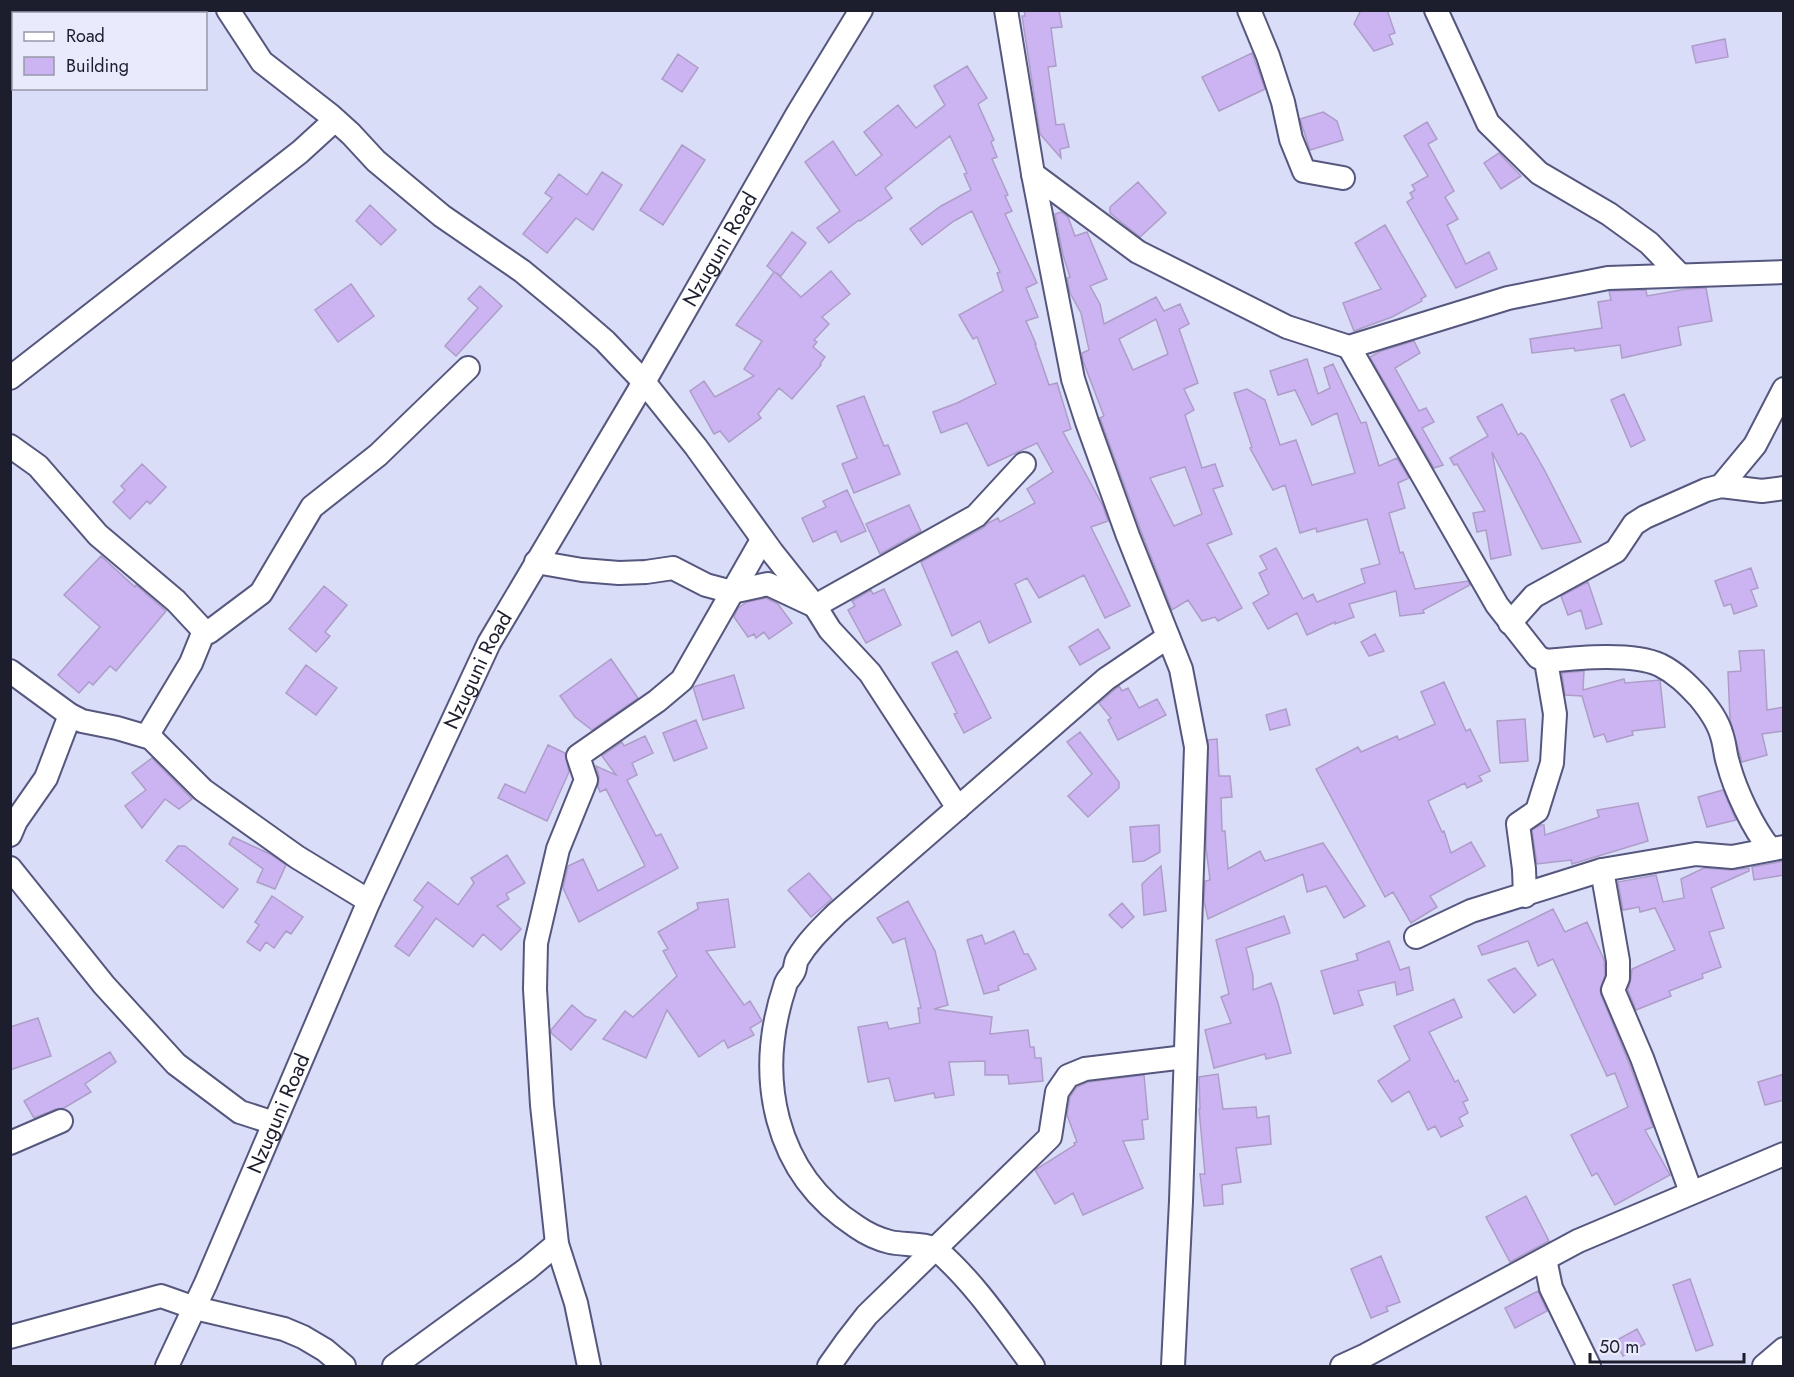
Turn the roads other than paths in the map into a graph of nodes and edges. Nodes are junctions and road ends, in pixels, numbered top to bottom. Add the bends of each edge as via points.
1 (228, 10) edge
2 (861, 10) edge
3 (1006, 10) edge
4 (1250, 10) edge
5 (1436, 10) edge
6 (335, 120) junction
7 (1033, 174) junction
8 (1343, 178) dead end
9 (1784, 272) edge
10 (1680, 275) junction
11 (1349, 347) junction
12 (468, 368) dead end
13 (10, 378) edge
14 (644, 382) junction
15 (1784, 389) edge
16 (10, 446) edge
17 (1024, 464) dead end
18 (1721, 486) junction
19 (1784, 488) edge
20 (762, 540) junction
21 (537, 562) junction
22 (732, 592) junction
23 (815, 606) junction
24 (1510, 623) junction
25 (204, 631) junction
26 (1168, 637) junction
27 (1546, 661) junction
28 (10, 671) edge
29 (70, 715) junction
30 (147, 736) junction
31 (958, 808) junction
32 (11, 832) edge
33 (1777, 848) edge
34 (10, 868) edge
35 (1602, 870) junction
36 (1525, 896) junction
37 (369, 901) junction
38 (1416, 937) dead end
39 (1185, 1057) junction
40 (61, 1121) dead end
41 (274, 1123) junction
42 (10, 1143) edge
43 (1783, 1155) edge
44 (1691, 1192) junction
45 (558, 1244) junction
46 (936, 1248) junction
47 (1545, 1259) junction
48 (195, 1308) junction
49 (10, 1337) edge
50 (1784, 1349) edge
51 (167, 1366) edge
52 (344, 1366) edge
53 (394, 1366) edge
54 (589, 1366) edge
55 (829, 1366) edge
56 (1033, 1366) edge
57 (1173, 1366) edge
58 (1342, 1366) edge
59 (1588, 1366) edge
60 (1764, 1366) edge

1 - 6 street via 262,62
2 - 14 street, Nzuguni Road
3 - 7 street
4 - 8 street via 1304,171
5 - 10 street via 1488,123 1539,174 1609,214 1648,243
6 - 13 street via 300,152
6 - 14 street via 376,161 442,216 522,271 605,340
7 - 11 street via 1138,252 1287,327
7 - 26 street via 1073,380
9 - 10 street
10 - 11 street via 1608,278 1508,298
11 - 24 street
12 - 25 street via 378,455 312,507 261,592 209,632
14 - 20 street
14 - 21 street, Nzuguni Road
15 - 18 street via 1755,445
16 - 25 street via 38,466 98,535 176,601
17 - 23 street via 976,516
18 - 19 street via 1762,491
18 - 24 street via 1674,503 1634,524 1616,551 1534,596
20 - 22 street
20 - 23 street
21 - 22 street via 619,573 673,568 706,585
21 - 37 street, Nzuguni Road via 489,643
22 - 23 street via 768,584
22 - 45 street via 682,680 578,756 585,780 558,849 536,943 542,1105
23 - 31 street via 830,630 870,673
24 - 27 street via 1538,657
25 - 30 street via 192,663
26 - 31 street via 1106,679
26 - 39 street via 1181,669 1196,747
27 - 33 street via 1605,657 1637,660 1659,665 1683,680 1712,713 1722,735 1728,766 1754,825
27 - 36 street via 1555,714 1552,764 1537,811 1518,824
28 - 29 street
29 - 30 street via 82,722
29 - 32 street via 46,778
30 - 37 street via 203,790 297,857
31 - 46 street via 808,941 786,983 775,1022 771,1068 773,1104 784,1144 817,1192 856,1227 875,1237
33 - 35 street via 1732,857 1696,854
34 - 41 street via 104,985 176,1064 240,1112
35 - 36 street
35 - 44 street via 1618,961 1613,990
36 - 38 street via 1472,911
37 - 41 street, Nzuguni Road
39 - 46 street via 1085,1070 1068,1076 1057,1092 1050,1137
39 - 57 street
40 - 42 street
41 - 48 street, Nzuguni Road
43 - 44 street
44 - 47 street
45 - 53 street
45 - 54 street
46 - 55 street via 867,1315
46 - 56 street via 977,1292
47 - 58 street
47 - 59 street via 1551,1288
48 - 49 street via 161,1296
48 - 51 street, Nzuguni Road
48 - 52 street via 284,1329 325,1350
50 - 60 street

